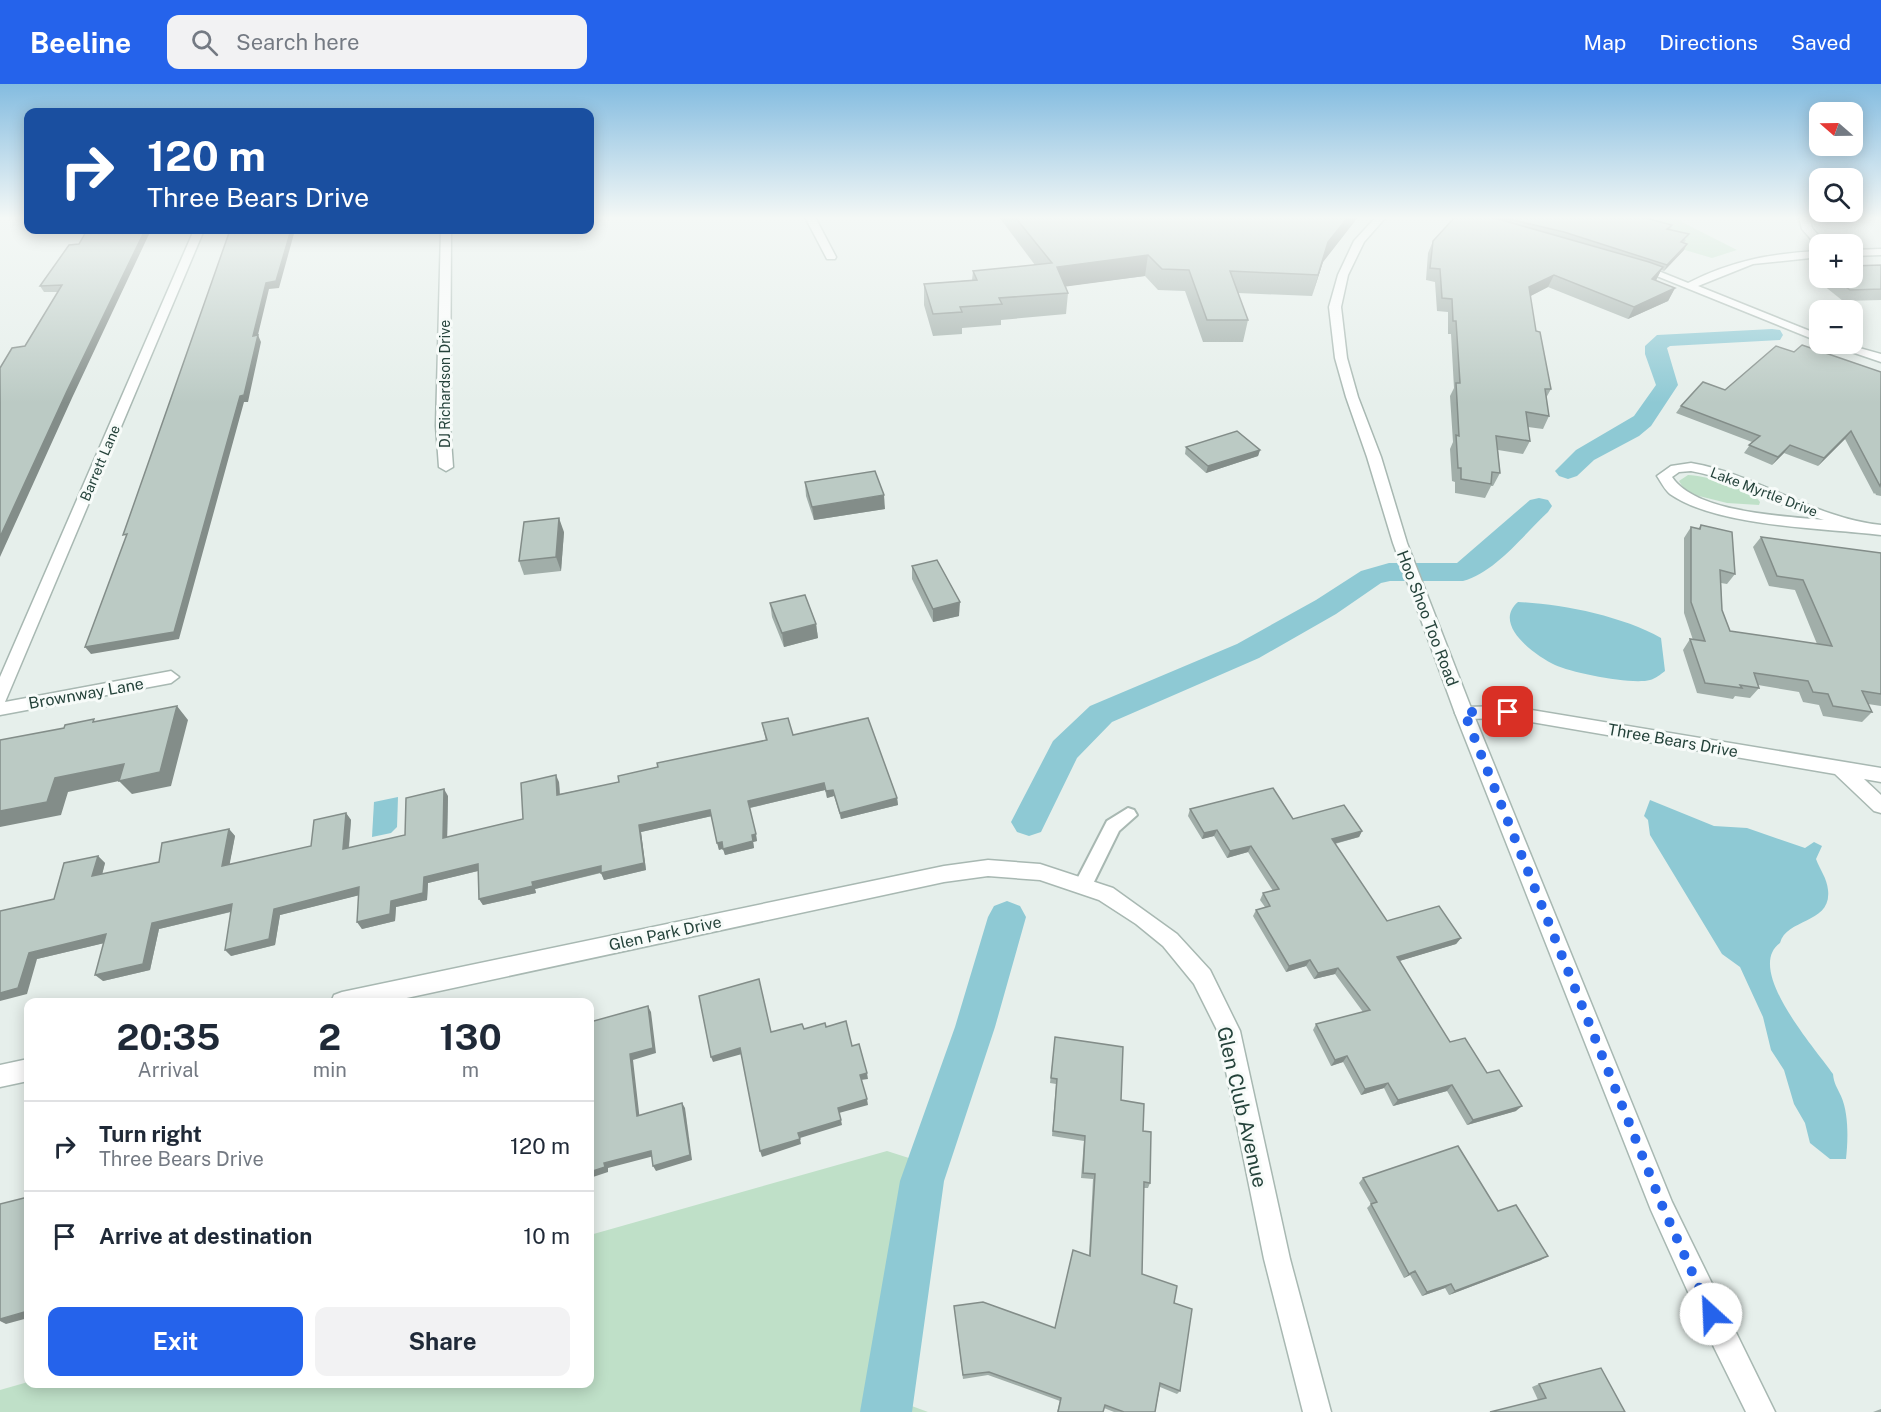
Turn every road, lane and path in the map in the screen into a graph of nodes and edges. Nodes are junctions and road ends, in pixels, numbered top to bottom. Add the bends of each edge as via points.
1 (178, 279) edge
2 (445, 279) edge
3 (1342, 279) edge
4 (1670, 279) edge
5 (1705, 279) edge
6 (1690, 286) junction
7 (1809, 335) edge
8 (1863, 353) edge
9 (1881, 358) edge
10 (446, 467) dead end
11 (1877, 529) edge
12 (171, 677) dead end
13 (0, 697) edge
14 (0, 709) edge
15 (1464, 712) junction
16 (1840, 768) junction
17 (1881, 775) edge
18 (1881, 806) edge
19 (1128, 814) dead end
20 (988, 868) joint
21 (1083, 885) junction
22 (361, 998) edge
23 (24, 1071) edge
24 (0, 1076) edge
25 (1317, 1412) edge
26 (1761, 1412) edge

1 - 13 street, Barrett Lane
2 - 10 street, DJ Richardson Drive
3 - 15 street, Hoo Shoo Too Road via 1335,307 1336,329 1352,397
4 - 6 street
5 - 6 street
6 - 7 street
8 - 9 street
11 - 11 street, Lake Myrtle Drive via 1712,508 1680,497 1670,490 1664,476 1682,468 1702,469 1792,505
12 - 14 street, Brownway Lane
15 - 16 street, Three Bears Drive via 1508,712
15 - 26 street, Hoo Shoo Too Road via 1664,1210
16 - 17 street, Three Bears Drive
16 - 18 street
19 - 21 lane via 1113,826
20 - 21 street, Glen Club Avenue via 1040,873
20 - 22 street, Glen Park Drive
21 - 25 street, Glen Club Avenue via 1106,894 1170,940 1202,977 1229,1031 1277,1259
23 - 24 street

